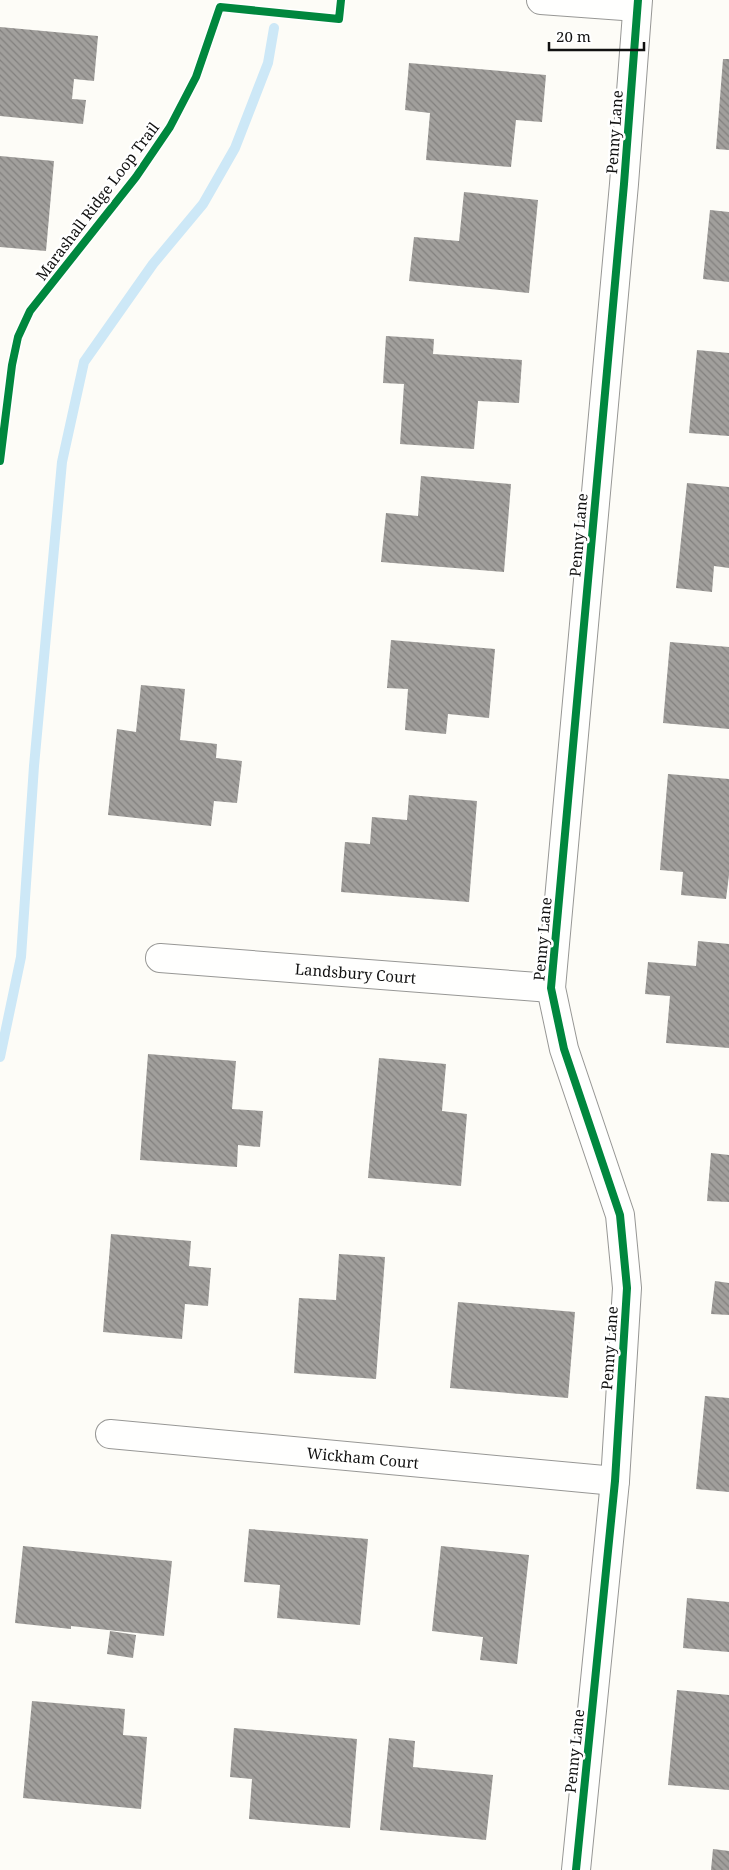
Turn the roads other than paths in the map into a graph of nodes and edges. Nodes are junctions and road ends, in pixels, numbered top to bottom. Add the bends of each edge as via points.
1 (541, 0) edge
2 (637, 4) edge
3 (160, 958) dead end
4 (551, 988) junction
5 (110, 1434) dead end
6 (615, 1481) junction
7 (576, 1870) edge

1 - 2 street
2 - 4 street, Penny Lane via 624,184
3 - 4 street, Landsbury Court
4 - 6 street, Penny Lane via 564,1049 620,1215 627,1288
5 - 6 street, Wickham Court
6 - 7 street, Penny Lane

